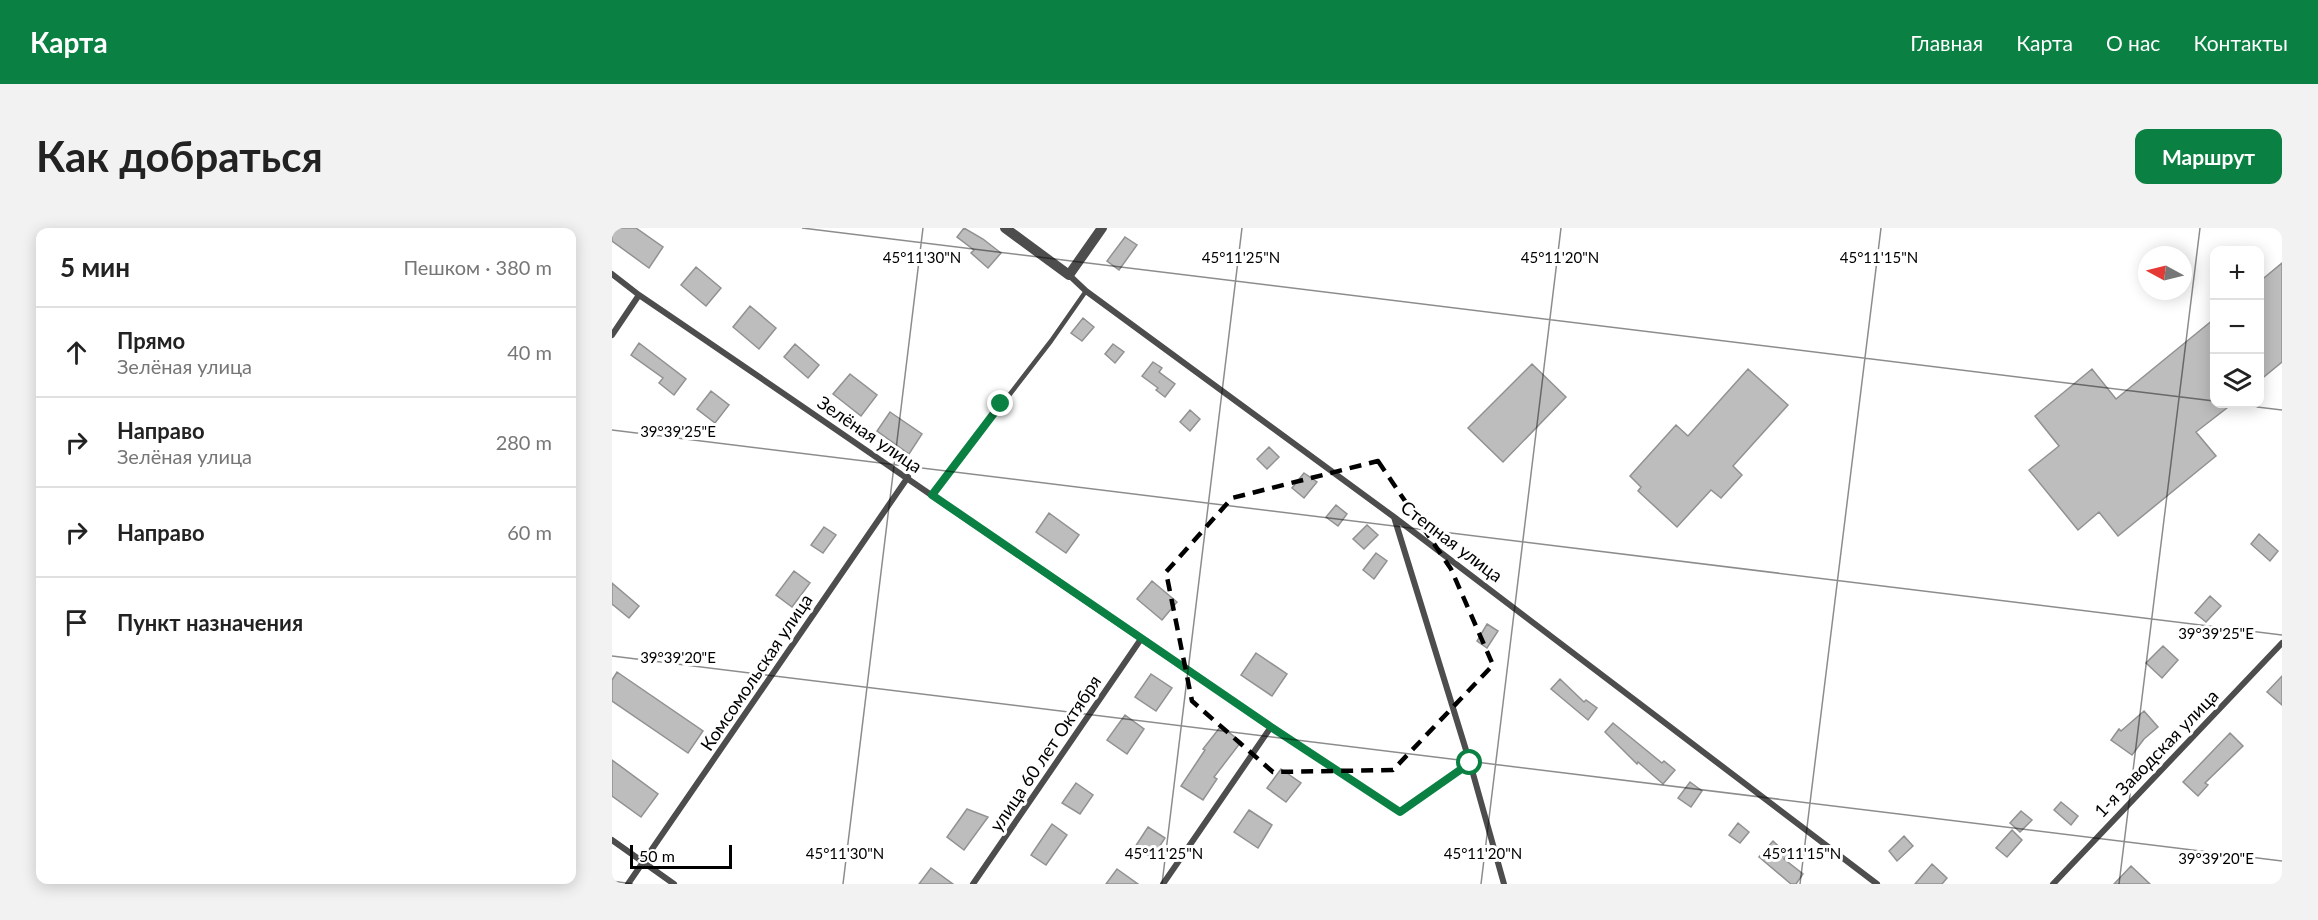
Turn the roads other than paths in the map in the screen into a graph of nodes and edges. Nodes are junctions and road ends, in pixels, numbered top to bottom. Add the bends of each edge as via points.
1 (1005, 228) edge
2 (1102, 228) edge
3 (612, 274) edge
4 (1069, 275) junction
5 (1086, 291) junction
6 (639, 295) junction
7 (612, 335) edge
8 (908, 477) junction
9 (932, 495) junction
10 (1394, 517) junction
11 (1141, 639) junction
12 (2282, 643) edge
13 (1271, 727) junction
14 (1470, 763) junction
15 (612, 840) edge
16 (644, 863) junction
17 (628, 884) edge
18 (674, 884) edge
19 (973, 884) edge
20 (1163, 884) edge
21 (1504, 884) edge
22 (1877, 884) edge
23 (2053, 884) edge

1 - 4 street, Степная улица
2 - 4 street
3 - 6 street, Зелёная улица
4 - 5 street, Степная улица
5 - 9 lane
5 - 10 street, Степная улица
6 - 7 street
6 - 8 street, Зелёная улица
8 - 9 street, Зелёная улица
8 - 16 street, Комсомольская улица
9 - 11 street, Зелёная улица
10 - 14 street
10 - 22 street, Степная улица
11 - 13 street, Зелёная улица
11 - 19 street, улица 60 лет Октября
12 - 23 street, 1-я Заводская улица
13 - 14 street, Зелёная улица via 1400,812
13 - 20 street
14 - 21 street
15 - 16 street
16 - 17 street, Комсомольская улица
16 - 18 street

